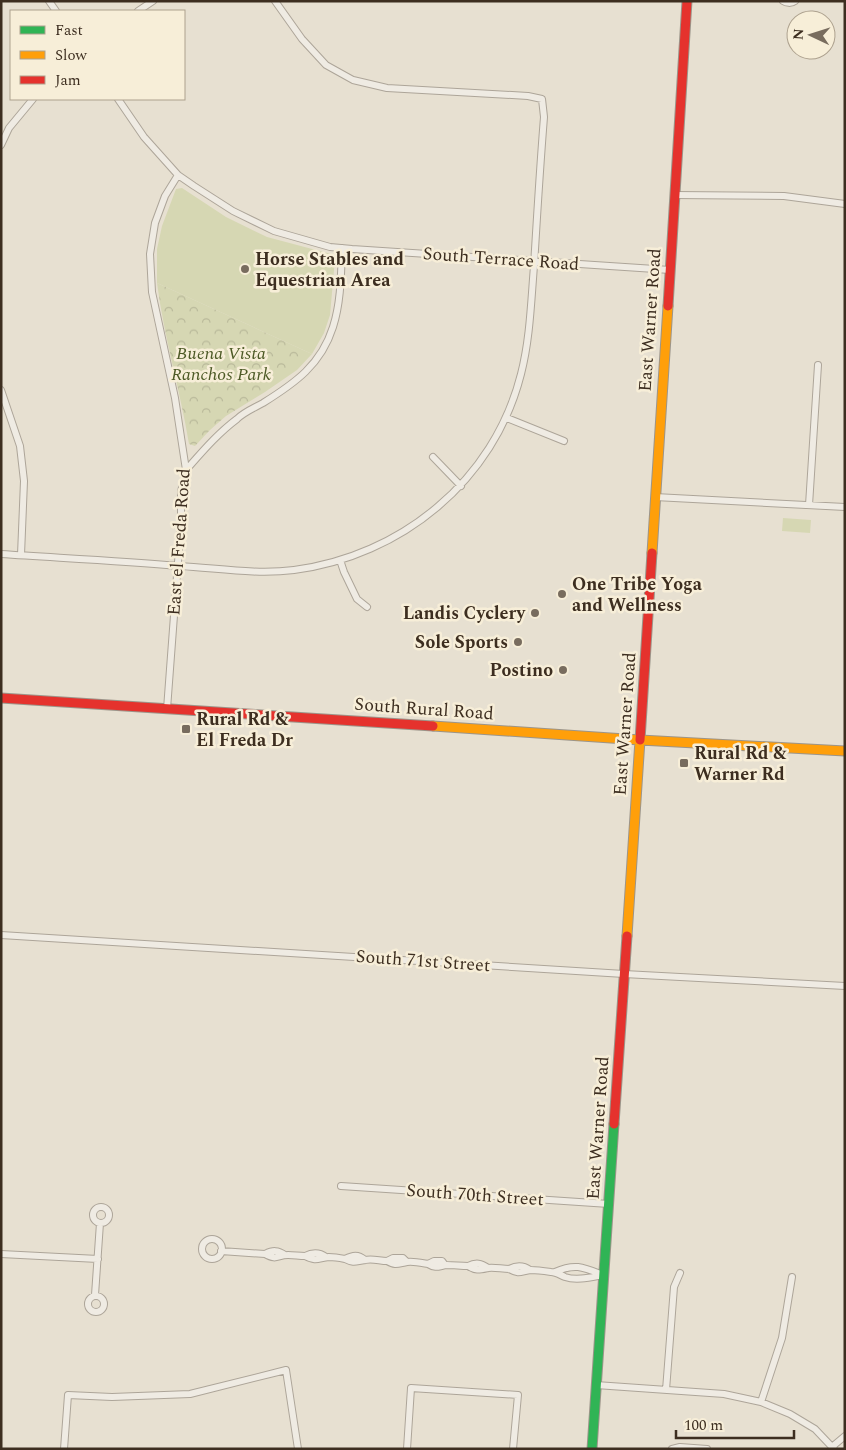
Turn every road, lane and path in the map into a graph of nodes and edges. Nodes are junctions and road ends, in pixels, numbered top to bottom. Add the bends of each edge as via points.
1 (153, 1) edge
2 (275, 1) edge
3 (687, 1) edge
4 (783, 1) edge
5 (795, 1) edge
6 (140, 10) edge
7 (31, 100) edge
8 (119, 100) edge
9 (1, 124) edge
10 (9, 128) junction
11 (1, 145) edge
12 (178, 175) junction
13 (674, 195) junction
14 (845, 204) edge
15 (342, 248) junction
16 (534, 261) junction
17 (670, 270) junction
18 (818, 365) dead end
19 (1, 390) edge
20 (507, 418) junction
21 (564, 441) dead end
22 (433, 457) dead end
23 (186, 470) junction
24 (461, 486) junction
25 (655, 497) junction
26 (808, 505) junction
27 (845, 507) edge
28 (1, 554) edge
29 (21, 556) junction
30 (340, 560) junction
31 (178, 566) junction
32 (367, 606) dead end
33 (1, 698) edge
34 (167, 709) junction
35 (640, 740) junction
36 (845, 751) edge
37 (1, 934) edge
38 (624, 974) junction
39 (845, 986) edge
40 (342, 1186) dead end
41 (609, 1204) junction
42 (100, 1223) dead end
43 (221, 1251) dead end
44 (1, 1254) edge
45 (98, 1259) junction
46 (555, 1272) junction
47 (680, 1273) dead end
48 (604, 1275) junction
49 (792, 1277) dead end
50 (95, 1295) dead end
51 (596, 1385) junction
52 (666, 1390) junction
53 (761, 1402) junction
54 (845, 1436) edge
55 (834, 1448) edge
56 (64, 1449) edge
57 (298, 1449) edge
58 (407, 1449) edge
59 (513, 1449) edge
60 (592, 1449) edge
61 (672, 1449) edge
62 (707, 1449) edge

1 - 6 street
2 - 16 street via 302,39 326,65 353,80 387,88 542,99 544,118
3 - 13 main road, East Warner Road
4 - 5 street
7 - 10 street
8 - 12 street, South Terrace Road via 144,137
9 - 10 street
10 - 11 street
12 - 15 street, South Terrace Road via 232,211 274,231
12 - 23 street, East el Freda Road via 165,196 155,223 150,254 152,292 175,398
13 - 14 street via 784,196
13 - 17 main road, East Warner Road
15 - 16 street, South Terrace Road
15 - 23 street via 339,305 333,329 316,361 293,383 238,418
16 - 17 street, South Terrace Road
16 - 20 street via 529,336
17 - 25 main road, East Warner Road
18 - 26 street
19 - 29 street via 20,446 24,481
20 - 21 street
20 - 24 street
22 - 24 street
23 - 31 street, East el Freda Road
24 - 30 street via 415,525 374,548
25 - 26 street
25 - 35 main road, East Warner Road
26 - 27 street
28 - 29 street
29 - 31 street
30 - 31 street via 279,571
30 - 32 street via 357,599
31 - 34 street, East el Freda Road
33 - 34 main road, South Rural Road
34 - 35 main road, South Rural Road
35 - 36 main road, South Rural Road
35 - 38 main road, East Warner Road
37 - 38 street, South 71st Street
38 - 39 street, South 71st Street
38 - 41 main road, East Warner Road
40 - 41 street, South 70th Street
41 - 48 main road, East Warner Road
42 - 45 street
43 - 46 street via 265,1254 279,1251 285,1255 305,1256 321,1253 326,1257 345,1259 352,1255 365,1260 386,1261 403,1258 406,1262 428,1264 442,1261 445,1265 468,1266 474,1263 488,1268 509,1269 525,1266 530,1270
44 - 45 street
45 - 50 street
46 - 48 street via 566,1278
46 - 48 street via 568,1266 585,1267
47 - 52 street via 674,1287
48 - 51 main road, East Warner Road
49 - 53 street via 782,1338
51 - 52 street
51 - 60 main road, East Warner Road
52 - 53 street via 724,1394
53 - 55 street via 816,1430
54 - 55 street
56 - 57 street via 68,1395 190,1394 286,1370
58 - 59 street via 411,1388 518,1395
61 - 62 street

